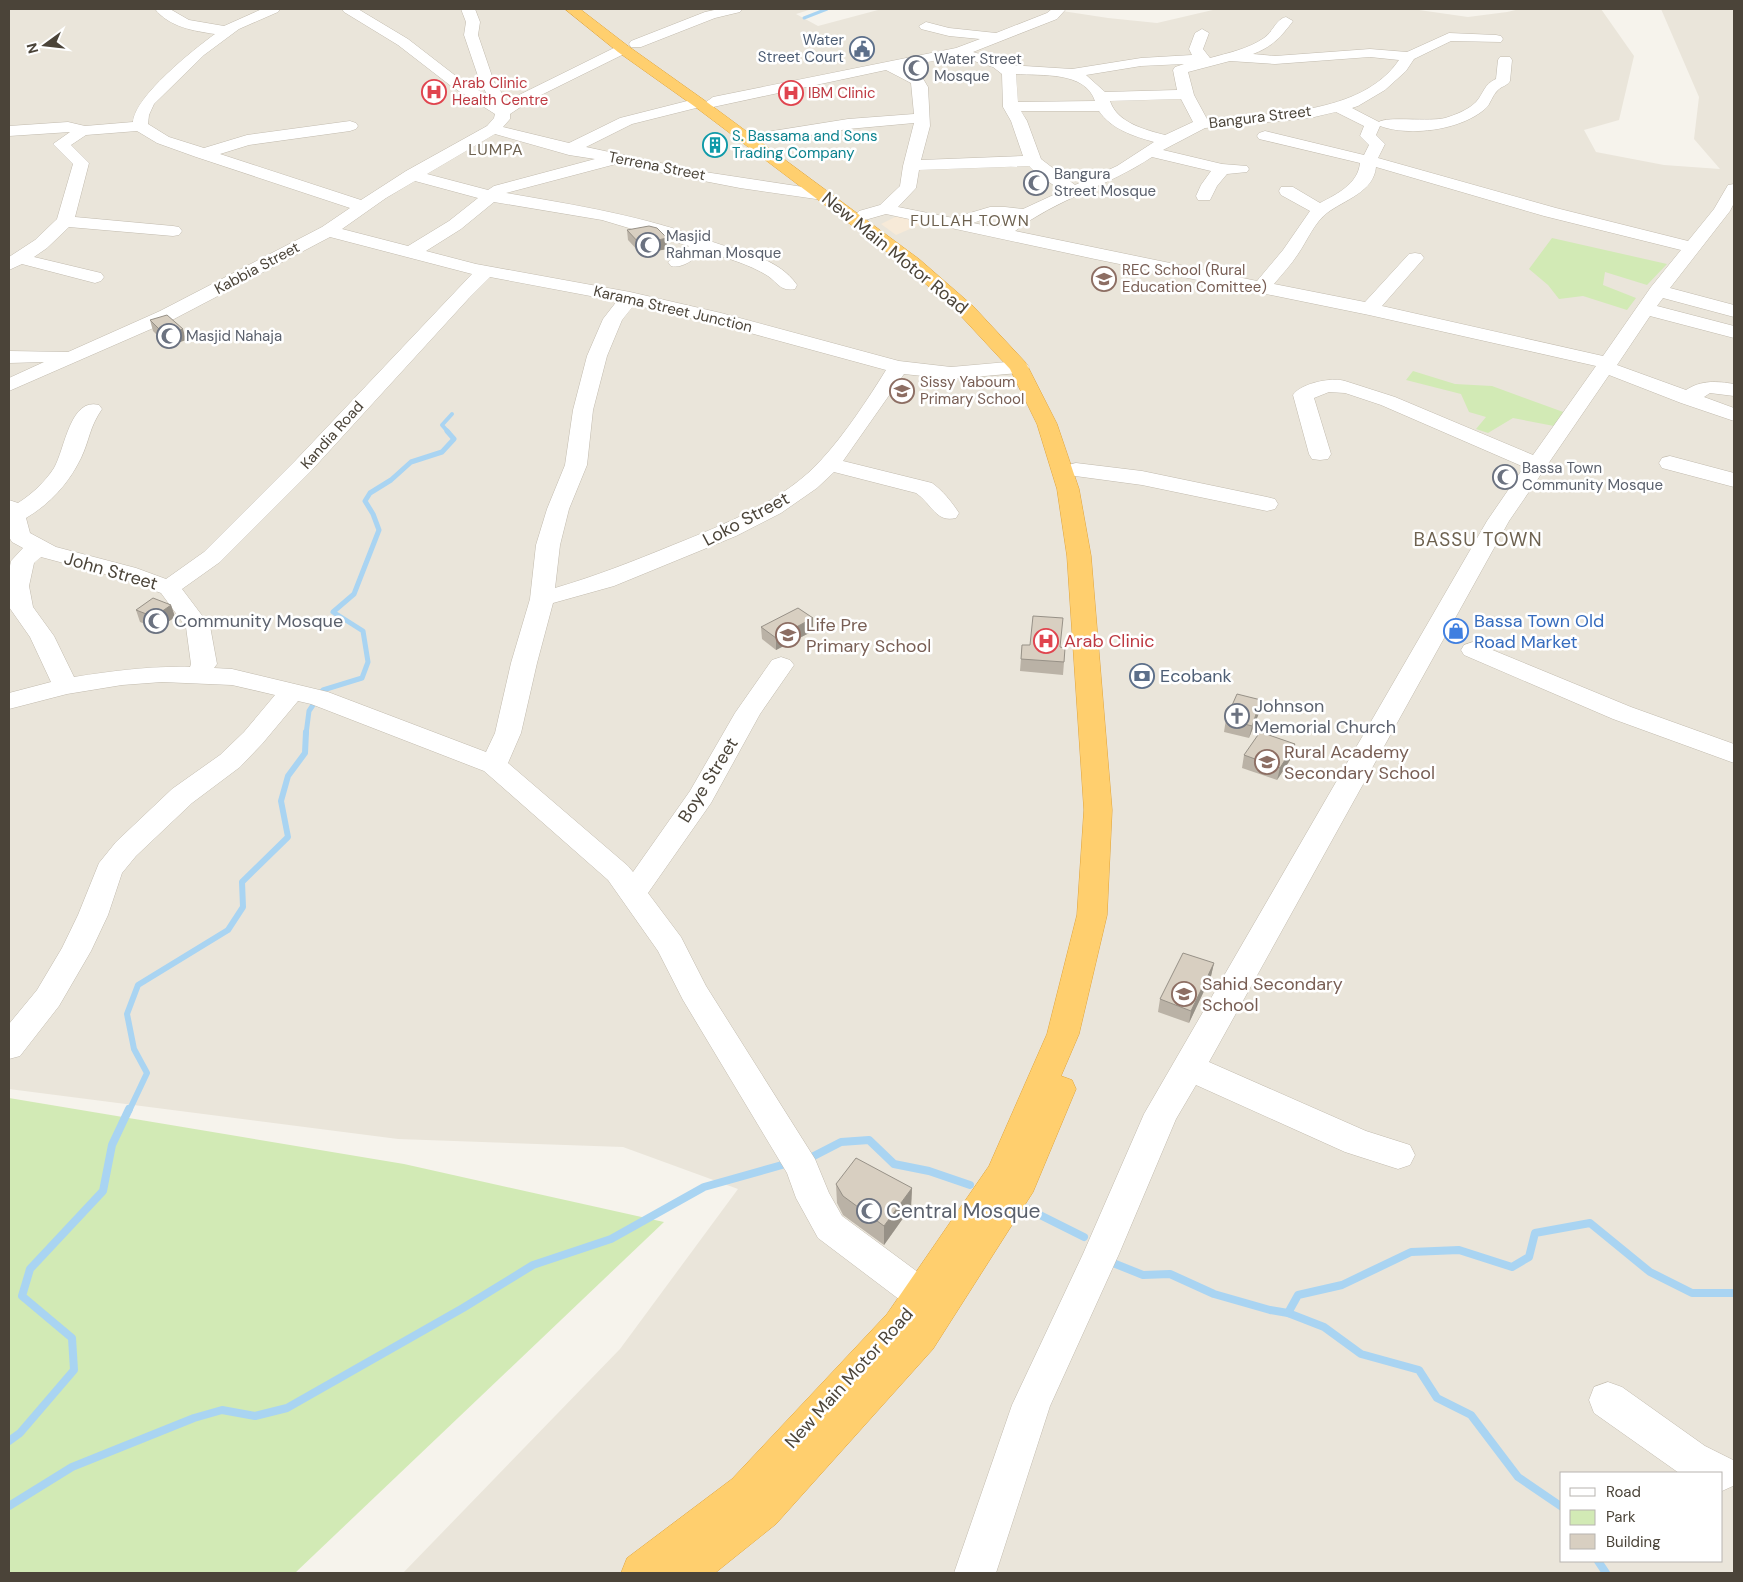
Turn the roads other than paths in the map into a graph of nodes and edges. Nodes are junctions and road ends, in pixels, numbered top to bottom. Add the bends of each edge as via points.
1 (162, 9) edge
2 (273, 9) edge
3 (349, 9) edge
4 (468, 9) edge
5 (572, 9) edge
6 (588, 9) edge
7 (735, 9) edge
8 (1059, 9) edge
9 (1286, 21) dead end
10 (926, 26) dead end
11 (227, 31) junction
12 (1202, 33) dead end
13 (998, 36) junction
14 (1496, 38) dead end
15 (630, 47) junction
16 (959, 52) junction
17 (1409, 56) junction
18 (1229, 57) junction
19 (1505, 60) dead end
20 (1162, 61) junction
21 (1203, 61) junction
22 (888, 65) junction
23 (1005, 68) junction
24 (1180, 70) junction
25 (1072, 73) junction
26 (1186, 95) junction
27 (1365, 96) junction
28 (1102, 101) junction
29 (706, 102) junction
30 (1382, 102) dead end
31 (1337, 106) junction
32 (1011, 107) junction
33 (499, 109) junction
34 (1397, 110) dead end
35 (922, 118) junction
36 (1202, 124) junction
37 (140, 126) junction
38 (350, 126) dead end
39 (1376, 128) junction
40 (493, 129) junction
41 (9, 130) edge
42 (82, 130) junction
43 (1265, 136) dead end
44 (760, 138) junction
45 (1167, 140) junction
46 (1308, 147) junction
47 (569, 150) junction
48 (1151, 152) junction
49 (202, 154) junction
50 (616, 158) junction
51 (1033, 161) junction
52 (1368, 162) junction
53 (911, 166) junction
54 (1222, 169) junction
55 (1241, 169) dead end
56 (412, 175) junction
57 (555, 175) junction
58 (1734, 189) edge
59 (1287, 191) dead end
60 (1073, 192) junction
61 (823, 195) junction
62 (491, 196) junction
63 (1204, 196) dead end
64 (573, 198) junction
65 (362, 206) junction
66 (1320, 210) junction
67 (875, 212) junction
68 (1025, 215) junction
69 (65, 221) junction
70 (955, 223) junction
71 (174, 231) dead end
72 (328, 231) junction
73 (1002, 233) junction
74 (703, 244) junction
75 (1691, 247) junction
76 (411, 252) junction
77 (1415, 258) dead end
78 (13, 261) edge
79 (676, 262) dead end
80 (486, 271) junction
81 (96, 278) dead end
82 (1697, 283) dead end
83 (788, 285) dead end
84 (1262, 287) junction
85 (1658, 293) junction
86 (630, 298) junction
87 (1369, 308) junction
88 (1734, 311) edge
89 (1734, 332) edge
90 (74, 356) junction
91 (9, 357) edge
92 (1606, 365) junction
93 (898, 367) junction
94 (1019, 367) junction
95 (9, 385) edge
96 (1734, 390) edge
97 (1688, 398) junction
98 (92, 410) dead end
99 (1734, 415) edge
100 (1320, 454) dead end
101 (1670, 463) dead end
102 (830, 464) junction
103 (1536, 465) junction
104 (1076, 470) junction
105 (1734, 480) edge
106 (1268, 504) dead end
107 (11, 511) edge
108 (948, 513) dead end
109 (38, 548) junction
110 (169, 588) junction
111 (542, 599) junction
112 (1473, 650) dead end
113 (780, 665) dead end
114 (198, 675) junction
115 (66, 686) junction
116 (291, 693) junction
117 (9, 701) edge
118 (1734, 754) edge
119 (494, 765) junction
120 (633, 893) junction
121 (9, 1047) edge
122 (1189, 1068) junction
123 (1398, 1155) dead end
124 (922, 1295) junction
125 (1608, 1400) dead end
126 (1716, 1472) edge
127 (642, 1573) edge
128 (683, 1573) edge
129 (976, 1573) edge

1 - 11 street via 175,20
2 - 11 street
3 - 33 street
4 - 33 street via 473,22 471,35
5 - 15 highway, New Main Motor Road
6 - 15 highway, New Main Motor Road
7 - 15 street via 710,15
8 - 13 street via 1052,16
9 - 18 street via 1271,40
10 - 13 street via 962,34
11 - 37 street via 199,52 148,102 141,115
12 - 21 street via 1196,49
13 - 16 street
14 - 17 street via 1449,37
15 - 29 highway, New Main Motor Road
15 - 33 street
16 - 22 street
16 - 23 street
17 - 18 street via 1370,53 1274,60
17 - 27 street, Bangura Street via 1401,68
18 - 21 street
19 - 39 street via 1503,81 1493,86 1482,104 1467,115 1429,127
20 - 21 street
20 - 24 street
20 - 25 street
21 - 24 street
22 - 29 street
22 - 35 street via 917,80
23 - 25 street
23 - 32 street via 1009,74
24 - 26 street
25 - 28 street via 1089,84
26 - 28 street
26 - 36 street
27 - 30 street
27 - 31 street, Bangura Street via 1353,103
28 - 32 street
28 - 45 street via 1111,116 1135,131
29 - 44 highway, New Main Motor Road
29 - 47 street via 626,121
29 - 61 highway, New Main Motor Road via 757,148
31 - 36 street, Bangura Street via 1310,113
31 - 39 street
32 - 51 street via 1020,121
33 - 40 street via 502,119
34 - 39 street via 1402,115
35 - 44 street via 848,124
35 - 53 street
36 - 45 street, Bangura Street
37 - 42 street
37 - 49 street via 163,140
38 - 49 street via 247,140
39 - 46 street
39 - 52 street via 1377,144
40 - 47 street, Terrena Street
40 - 56 street, Kabbia Street
41 - 42 street via 68,127
42 - 69 street via 44,145 81,163
43 - 46 street
44 - 67 highway, New Main Motor Road
45 - 48 street, Bangura Street
46 - 52 street
47 - 50 street, Terrena Street
48 - 54 street
48 - 60 street, Bangura Street
49 - 65 street
50 - 57 street
50 - 61 street, Terrena Street via 778,190
51 - 53 street
51 - 60 street
52 - 66 street via 1367,174 1360,183 1347,195
52 - 75 street
53 - 67 street via 908,188
54 - 55 street
54 - 63 street
56 - 62 street
56 - 65 street, Kabbia Street
57 - 62 street via 500,190
57 - 64 street
58 - 75 street
59 - 66 street
60 - 68 street, Bangura Street
61 - 94 highway, New Main Motor Road via 960,304
62 - 64 street
62 - 76 street via 455,225
64 - 74 street via 603,215
65 - 72 street, Kabbia Street
66 - 84 street
67 - 70 street
67 - 104 highway, New Main Motor Road via 976,307 1032,366 1060,424
68 - 70 street via 996,211
68 - 73 street, Bangura Street
69 - 71 street
69 - 78 street via 41,244
70 - 73 street
72 - 76 street, Karama Street Junction
72 - 90 street, Kabbia Street via 167,316
73 - 84 street
74 - 79 street
74 - 83 street via 749,259 775,273
75 - 85 street
76 - 80 street, Karama Street Junction
77 - 87 street
78 - 81 street
80 - 86 street, Karama Street Junction
80 - 110 street, Kandia Road via 303,466 212,557
82 - 85 street
84 - 87 street
85 - 88 street
85 - 89 street
85 - 92 street
86 - 93 street, Karama Street Junction
86 - 111 street via 613,319 597,356 583,410 576,465 548,545
87 - 92 street
90 - 91 street
90 - 95 street, Kabbia Street
92 - 97 street
92 - 103 street
93 - 94 street, Karama Street Junction via 951,373
93 - 102 street, Loko Street
94 - 124 highway, New Main Motor Road via 1047,424 1065,480 1080,556 1098,810 1092,915 1063,1034 1003,1174
96 - 97 street via 1711,387 1698,390
97 - 99 street
98 - 107 street via 86,415 70,458 57,479 30,507
100 - 103 street via 1303,395 1338,385 1388,401
101 - 105 street
102 - 108 street via 924,488
102 - 111 street, Loko Street via 773,508 728,531 606,581
103 - 122 street via 1498,521
104 - 106 street via 1142,478
104 - 128 highway, New Main Motor Road via 1082,488 1094,566 1116,812 1108,918 1081,1039 1021,1182 920,1337 762,1510
107 - 109 street, John Street via 20,537
109 - 110 street, John Street
109 - 115 street via 24,561 17,586 21,607 42,636
110 - 114 street, John Street via 198,626 204,664
111 - 119 street via 508,733
112 - 118 street via 1622,713
113 - 120 street, Boye Street via 748,713 702,796
114 - 115 street via 152,674
114 - 116 street via 232,677
115 - 117 street
116 - 119 street via 319,698
116 - 121 street via 230,761 182,796 109,870 76,951 48,998
119 - 120 street via 618,873
120 - 124 street via 670,945 694,992 803,1169 813,1198 830,1228
122 - 123 street via 1357,1142
122 - 129 street via 1161,1114 1031,1405
124 - 127 highway, New Main Motor Road via 900,1326 746,1493
125 - 126 street via 1691,1459

